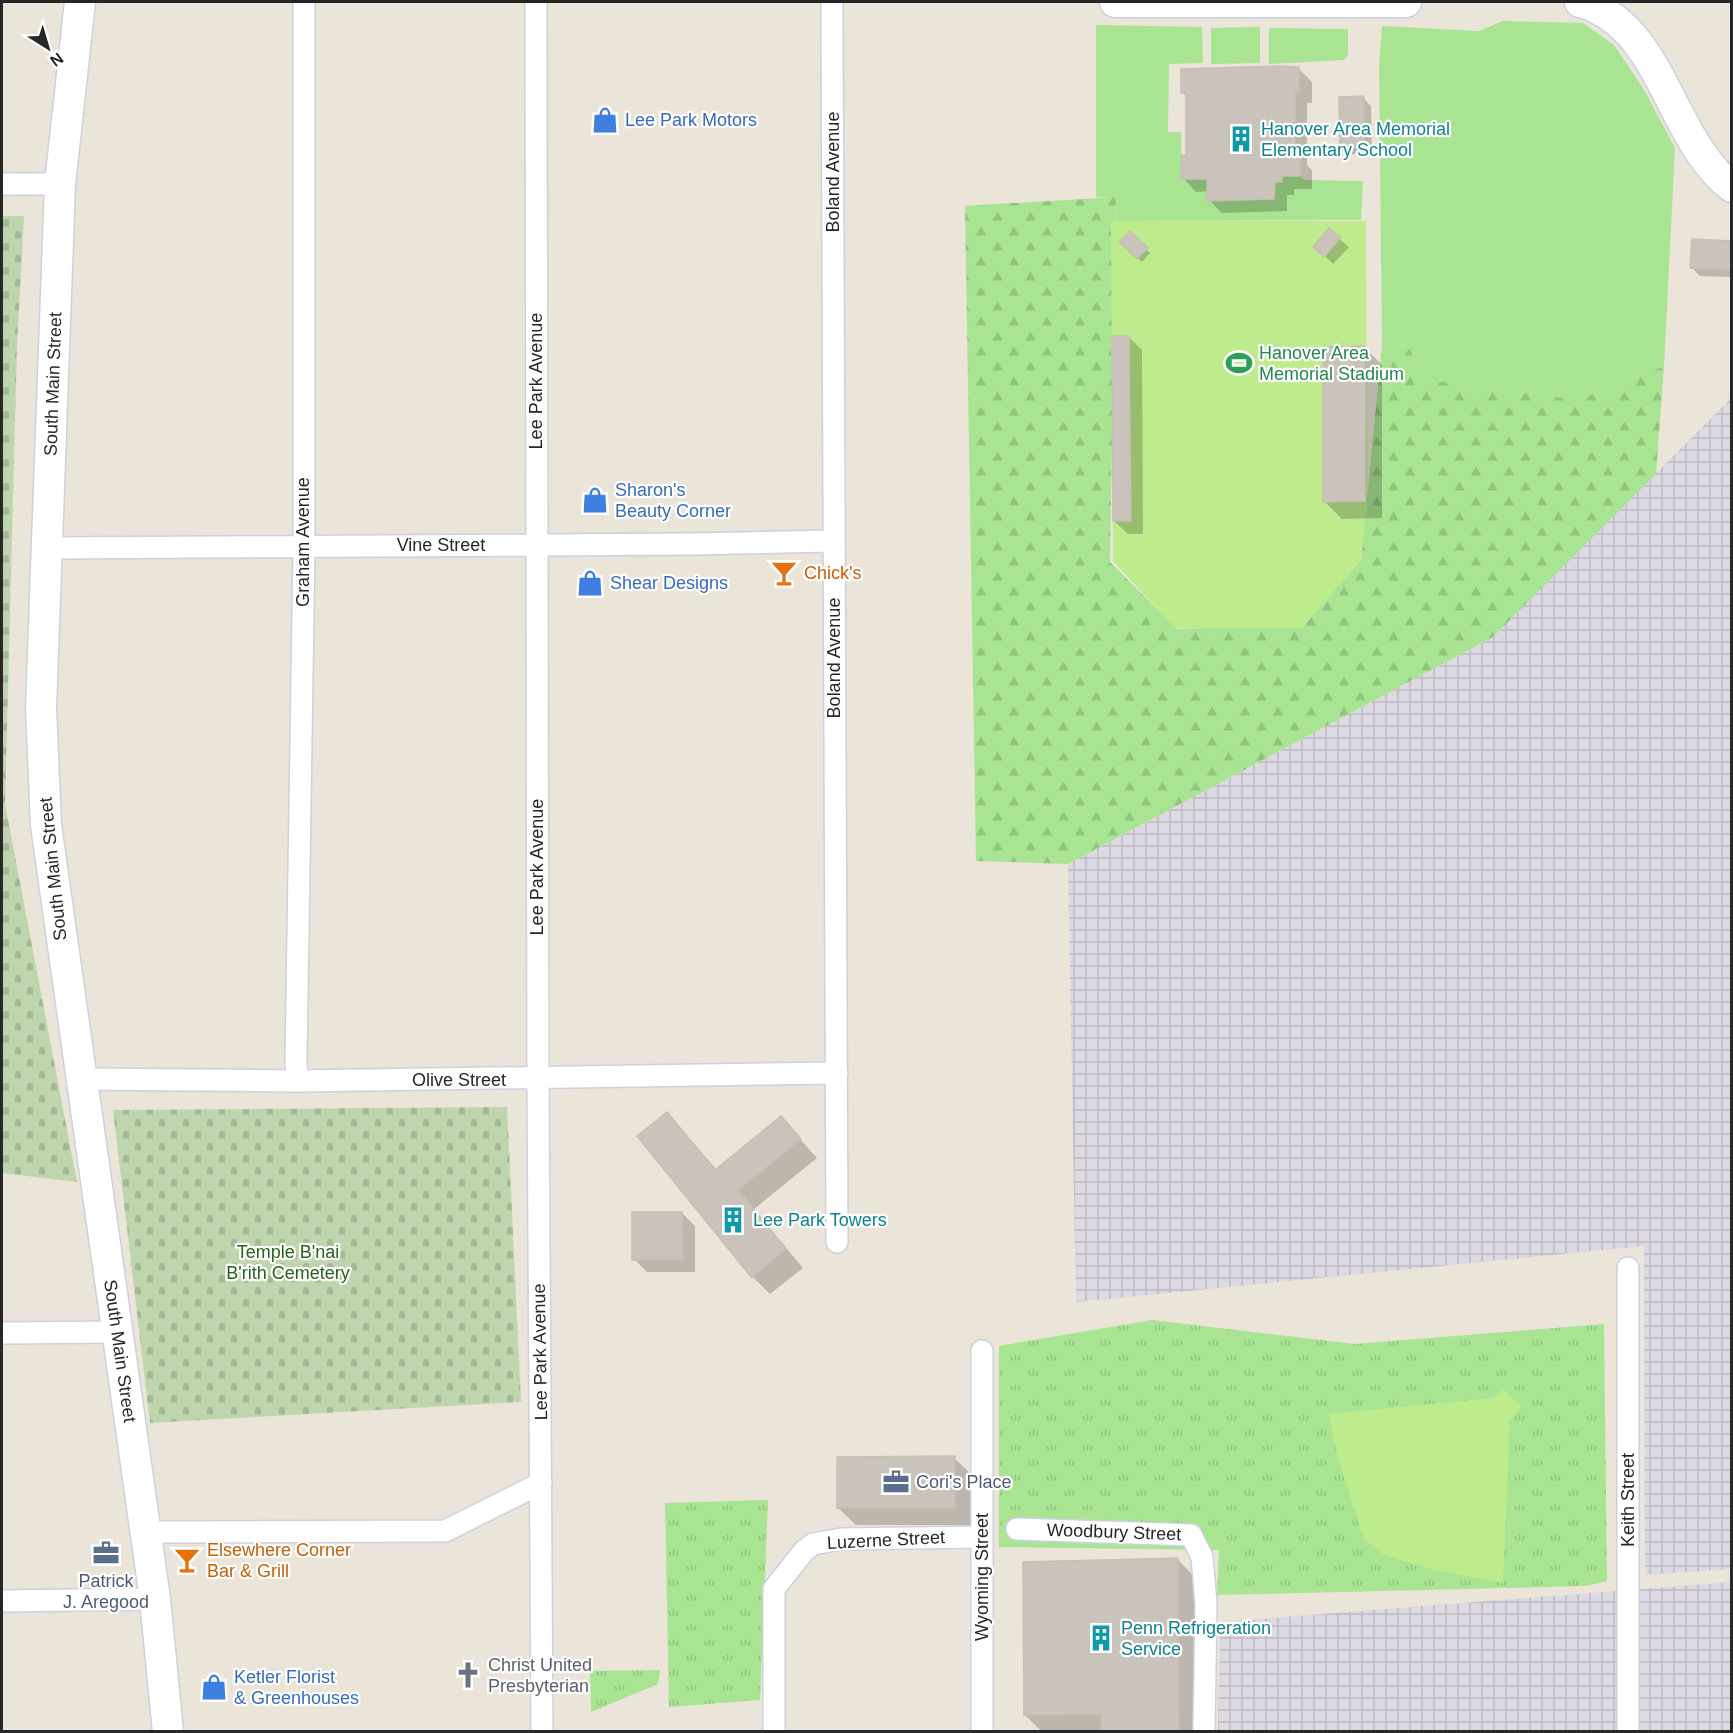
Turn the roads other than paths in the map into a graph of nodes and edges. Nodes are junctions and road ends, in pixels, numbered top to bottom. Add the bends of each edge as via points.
1 (80, 2) edge
2 (304, 2) edge
3 (536, 2) edge
4 (832, 2) edge
5 (1115, 2) edge
6 (1236, 2) edge
7 (1406, 2) edge
8 (1596, 3) edge
9 (2, 184) edge
10 (60, 184) junction
11 (1731, 188) edge
12 (833, 541) junction
13 (536, 544) junction
14 (304, 546) junction
15 (48, 548) junction
16 (837, 1074) junction
17 (82, 1079) junction
18 (538, 1079) junction
19 (298, 1082) junction
20 (837, 1242) dead end
21 (1628, 1268) dead end
22 (117, 1332) junction
23 (2, 1333) edge
24 (982, 1351) dead end
25 (541, 1483) junction
26 (1017, 1529) dead end
27 (146, 1532) junction
28 (981, 1537) junction
29 (156, 1599) junction
30 (2, 1601) edge
31 (168, 1731) edge
32 (543, 1731) edge
33 (774, 1731) edge
34 (982, 1731) edge
35 (1204, 1731) edge
36 (1628, 1731) edge

1 - 10 main road, South Main Street
2 - 14 street, Graham Avenue
3 - 13 street, Lee Park Avenue
4 - 12 street, Boland Avenue
5 - 6 main road
6 - 7 main road
8 - 11 main road via 1639,45 1696,147
9 - 10 street
10 - 15 main road, South Main Street
12 - 13 street, Vine Street
12 - 16 street, Boland Avenue
13 - 14 street, Vine Street
13 - 18 street, Lee Park Avenue
14 - 15 street, Vine Street
14 - 19 street, Graham Avenue
15 - 17 main road, South Main Street via 41,708 46,825
16 - 18 street, Olive Street
16 - 20 street, Boland Avenue
17 - 19 street, Olive Street
17 - 22 main road, South Main Street
18 - 19 street, Olive Street
18 - 25 street, Lee Park Avenue
21 - 36 street, Keith Street
22 - 23 street
22 - 27 main road, South Main Street
24 - 28 street, Wyoming Street
25 - 27 street via 445,1531
25 - 32 street, Lee Park Avenue
26 - 35 street, Woodbury Street via 1191,1535 1202,1557 1206,1604
27 - 29 main road, South Main Street
28 - 33 street, Luzerne Street via 841,1539 813,1544 804,1551 774,1589
28 - 34 street, Wyoming Street
29 - 30 street
29 - 31 main road, South Main Street

